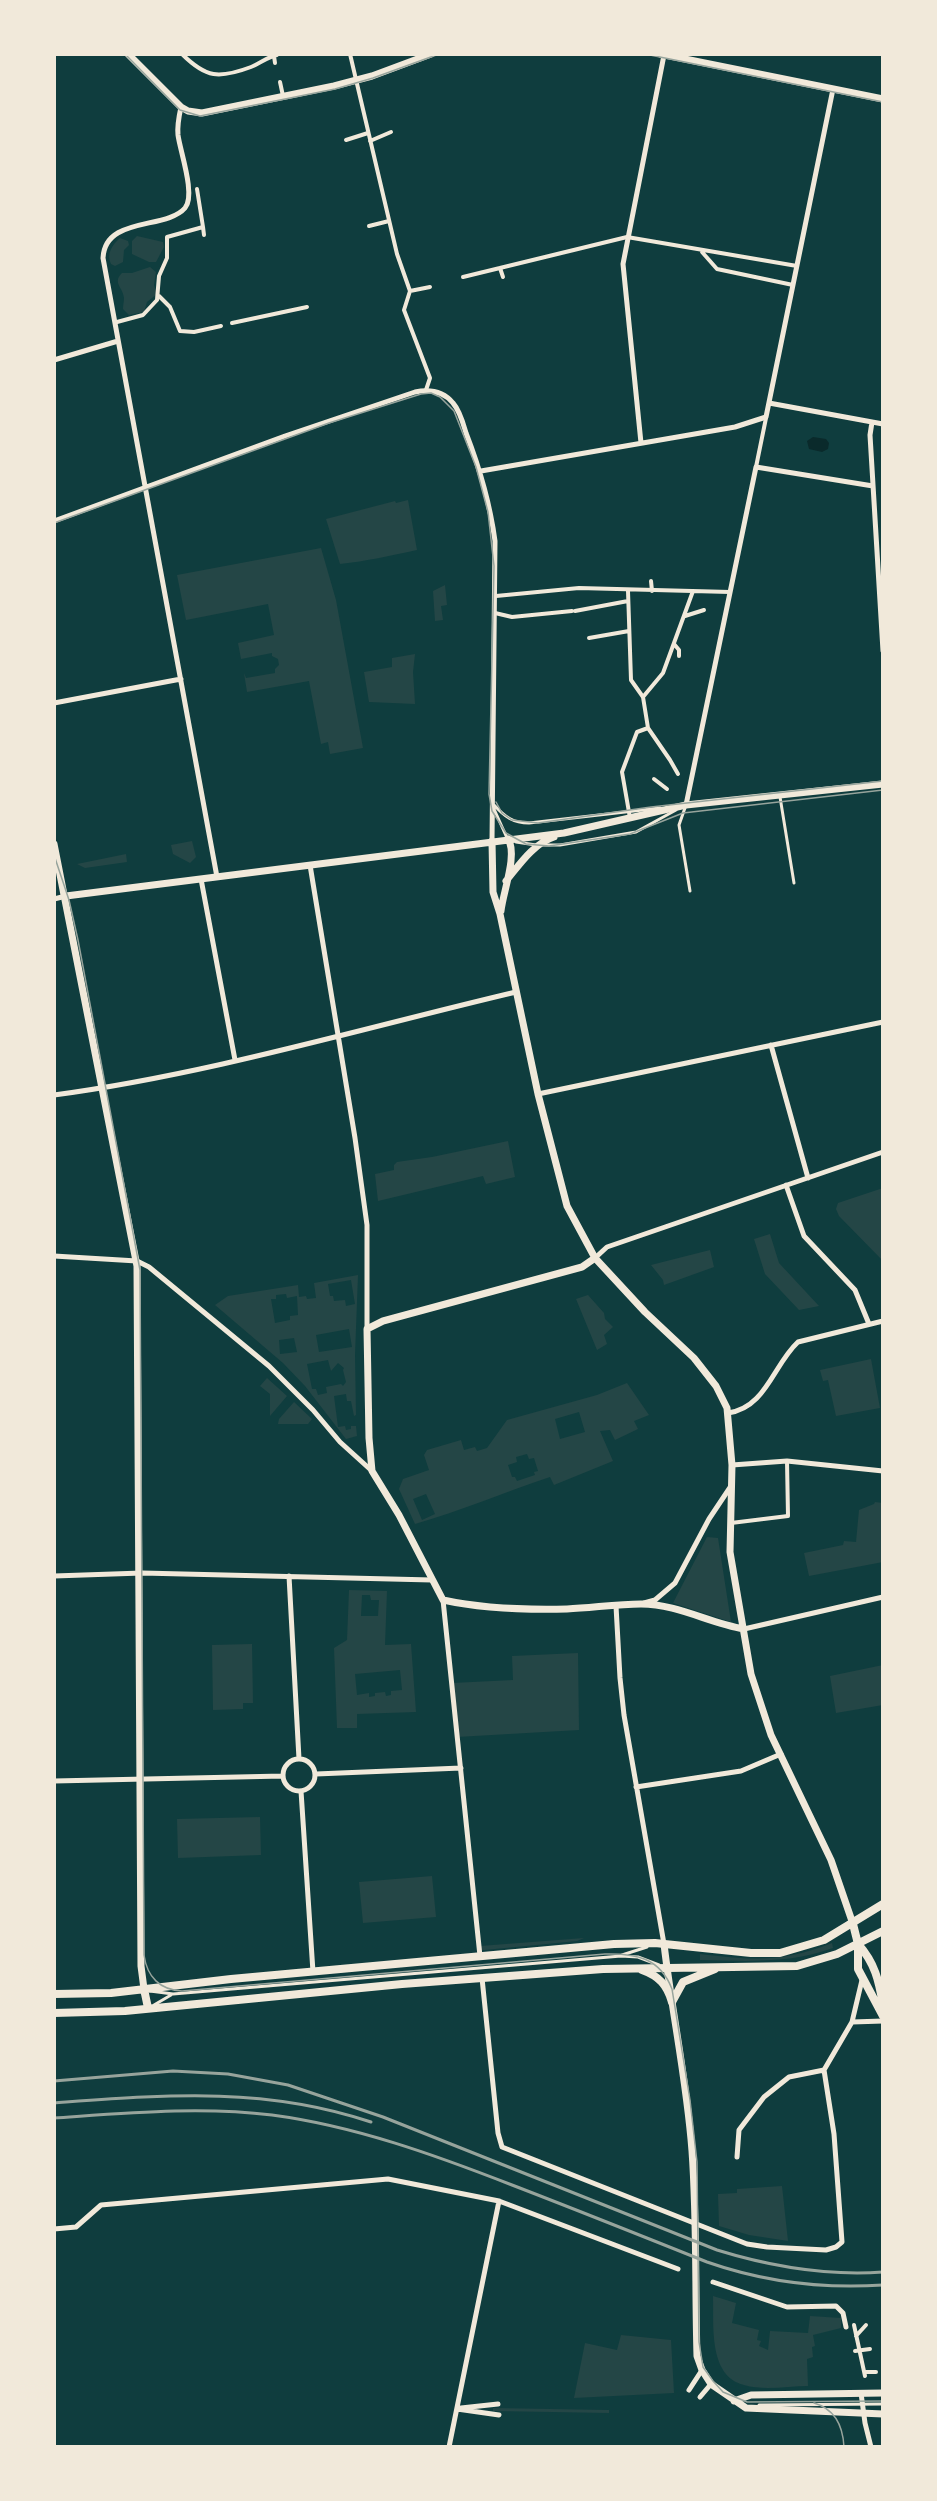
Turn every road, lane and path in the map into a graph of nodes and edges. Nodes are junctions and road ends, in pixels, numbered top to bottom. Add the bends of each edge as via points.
1 (128, 54) edge
2 (182, 54) edge
3 (350, 54) edge
4 (431, 54) edge
5 (662, 54) edge
6 (267, 56) edge
7 (275, 63) dead end
8 (355, 81) junction
9 (280, 82) dead end
10 (833, 89) junction
11 (283, 97) junction
12 (883, 99) edge
13 (181, 107) junction
14 (391, 132) dead end
15 (368, 134) junction
16 (346, 140) dead end
17 (370, 141) junction
18 (197, 189) dead end
19 (389, 221) junction
20 (369, 226) dead end
21 (203, 227) junction
22 (204, 235) dead end
23 (627, 237) junction
24 (701, 251) junction
25 (796, 266) junction
26 (500, 268) junction
27 (503, 277) dead end
28 (463, 278) dead end
29 (793, 285) junction
30 (430, 286) dead end
31 (410, 291) junction
32 (159, 296) junction
33 (307, 307) dead end
34 (405, 310) junction
35 (397, 313) dead end
36 (117, 322) junction
37 (232, 323) dead end
38 (221, 326) dead end
39 (118, 341) junction
40 (54, 360) edge
41 (426, 390) junction
42 (769, 403) junction
43 (766, 417) junction
44 (872, 422) junction
45 (883, 424) edge
46 (641, 443) junction
47 (756, 467) junction
48 (481, 471) junction
49 (873, 486) junction
50 (147, 487) junction
51 (54, 521) edge
52 (881, 570) edge
53 (651, 581) dead end
54 (588, 588) junction
55 (628, 591) junction
56 (652, 591) junction
57 (693, 591) junction
58 (730, 592) junction
59 (589, 594) dead end
60 (496, 596) junction
61 (881, 598) edge
62 (628, 601) junction
63 (704, 610) dead end
64 (495, 613) junction
65 (684, 616) junction
66 (629, 631) junction
67 (589, 638) dead end
68 (674, 644) junction
69 (883, 651) edge
70 (679, 656) dead end
71 (181, 679) junction
72 (643, 697) junction
73 (54, 703) edge
74 (648, 728) junction
75 (678, 774) dead end
76 (654, 779) dead end
77 (883, 784) edge
78 (667, 789) dead end
79 (780, 796) junction
80 (491, 802) junction
81 (686, 805) junction
82 (629, 815) junction
83 (564, 833) junction
84 (508, 839) junction
85 (492, 841) junction
86 (54, 844) edge
87 (538, 845) junction
88 (310, 865) junction
89 (217, 877) junction
90 (201, 879) junction
91 (506, 881) junction
92 (794, 883) dead end
93 (690, 891) dead end
94 (66, 896) junction
95 (54, 899) edge
96 (500, 914) junction
97 (516, 992) junction
98 (883, 1022) edge
99 (337, 1036) junction
100 (771, 1045) junction
101 (235, 1060) junction
102 (104, 1088) junction
103 (537, 1094) junction
104 (54, 1095) edge
105 (883, 1152) edge
106 (808, 1178) junction
107 (786, 1185) junction
108 (54, 1256) edge
109 (595, 1258) junction
110 (137, 1261) junction
111 (883, 1321) edge
112 (868, 1324) junction
113 (367, 1329) junction
114 (728, 1413) junction
115 (787, 1461) junction
116 (732, 1465) junction
117 (372, 1471) junction
118 (883, 1471) edge
119 (732, 1484) junction
120 (731, 1523) junction
121 (140, 1573) junction
122 (54, 1576) edge
123 (289, 1576) junction
124 (432, 1580) junction
125 (883, 1597) edge
126 (443, 1600) junction
127 (642, 1604) junction
128 (616, 1606) junction
129 (744, 1629) junction
130 (781, 1754) junction
131 (299, 1759) junction
132 (461, 1768) junction
133 (315, 1774) junction
134 (283, 1776) junction
135 (141, 1780) junction
136 (54, 1781) edge
137 (636, 1787) junction
138 (302, 1791) junction
139 (883, 1904) edge
140 (853, 1924) junction
141 (883, 1931) edge
142 (664, 1944) junction
143 (858, 1944) junction
144 (480, 1956) junction
145 (621, 1956) junction
146 (666, 1967) junction
147 (718, 1967) junction
148 (635, 1968) junction
149 (313, 1972) junction
150 (482, 1978) junction
151 (862, 1980) junction
152 (144, 1989) junction
153 (54, 1994) edge
154 (173, 1994) junction
155 (672, 2002) junction
156 (883, 2005) edge
157 (148, 2008) junction
158 (54, 2013) edge
159 (883, 2016) edge
160 (883, 2021) edge
161 (852, 2022) junction
162 (824, 2070) junction
163 (737, 2157) dead end
164 (499, 2201) junction
165 (54, 2229) edge
166 (678, 2269) dead end
167 (713, 2282) dead end
168 (854, 2325) dead end
169 (866, 2325) dead end
170 (846, 2327) dead end
171 (856, 2336) junction
172 (870, 2349) dead end
173 (857, 2350) junction
174 (702, 2370) junction
175 (876, 2372) dead end
176 (711, 2384) junction
177 (689, 2390) dead end
178 (861, 2393) junction
179 (883, 2393) edge
180 (700, 2397) dead end
181 (734, 2401) junction
182 (498, 2404) dead end
183 (862, 2404) junction
184 (883, 2404) edge
185 (457, 2409) junction
186 (864, 2414) junction
187 (883, 2414) edge
188 (499, 2415) dead end
189 (449, 2447) edge
190 (871, 2447) edge

1 - 13 street
2 - 6 street via 196,68 210,74 252,66
3 - 8 street
4 - 8 street
5 - 10 street
5 - 23 street
6 - 7 street via 275,56
8 - 11 street
8 - 15 street
9 - 11 street
10 - 12 street
10 - 25 street
11 - 13 street via 202,113
13 - 36 street via 178,133 189,198 179,213 118,232 106,243 103,258
14 - 17 street
15 - 16 street
15 - 17 street
17 - 19 street
18 - 21 street
19 - 20 street
19 - 31 street
21 - 22 street
21 - 32 street via 167,237
23 - 24 street
23 - 26 street
23 - 46 street via 623,264
24 - 25 street
24 - 29 street via 717,269
25 - 29 street
26 - 27 street
26 - 28 street
29 - 42 street
30 - 31 street
31 - 34 street
32 - 36 street via 147,312
32 - 38 street via 170,307 180,331
33 - 37 street
34 - 35 street
34 - 41 street via 430,378
36 - 39 street
39 - 40 street
39 - 50 street
41 - 48 street via 436,391 457,409
41 - 50 street
42 - 43 street
42 - 44 street
43 - 46 street via 735,427
43 - 47 street
44 - 45 street
44 - 49 street
46 - 48 street
47 - 49 street
47 - 58 street
48 - 60 street via 495,542
49 - 52 street
50 - 51 street
50 - 71 street
52 - 61 street
53 - 56 street
54 - 55 street
54 - 59 street
54 - 60 street
55 - 56 street
55 - 62 street
56 - 57 street
57 - 58 street
57 - 65 street
58 - 81 street
60 - 64 street
61 - 69 street
62 - 64 street via 512,617
62 - 66 street
63 - 65 street
64 - 80 street
65 - 68 street
66 - 67 street
66 - 72 street via 631,680
68 - 70 street
68 - 72 street via 663,673
71 - 73 street
71 - 89 street
72 - 74 street
74 - 75 street
74 - 82 street via 637,732 622,772
76 - 78 street
77 - 79 street
79 - 81 street
79 - 92 lane
80 - 82 lane via 505,817 522,823
80 - 84 lane
80 - 85 street
81 - 82 street
81 - 87 lane via 636,832
81 - 93 lane via 679,825
82 - 83 street
83 - 84 street
83 - 87 street
84 - 85 street
84 - 87 lane
84 - 91 street via 512,860
85 - 88 street
85 - 96 street via 494,892
86 - 94 street
87 - 91 street
88 - 89 street
88 - 99 street
89 - 90 street
90 - 94 street
90 - 101 street
91 - 96 street
94 - 95 street
94 - 102 street
96 - 97 street
97 - 99 street
97 - 103 street
98 - 100 street
99 - 101 street
99 - 113 street via 367,1224
100 - 103 street
100 - 106 street
101 - 102 street
102 - 104 street
102 - 110 street
103 - 109 street via 567,1206
105 - 106 street
106 - 107 street
107 - 109 street via 607,1247
107 - 112 street via 804,1236 855,1290
108 - 110 street
109 - 113 street via 582,1267 383,1321
109 - 114 street via 694,1358 719,1391
110 - 117 street via 269,1366
110 - 121 street
111 - 112 street
112 - 114 street via 798,1342 758,1400
113 - 117 street
114 - 116 street
115 - 116 street
115 - 118 street
115 - 120 street via 788,1516
116 - 119 street
117 - 124 street
119 - 120 street
119 - 127 street via 675,1583 655,1600
120 - 129 street via 730,1552
121 - 122 street
121 - 123 street
121 - 135 street
123 - 124 street
123 - 131 street
124 - 126 street
125 - 129 street
126 - 128 street via 474,1607 519,1609
126 - 132 street
127 - 128 street
127 - 129 street via 676,1609
128 - 137 street via 620,1678
129 - 130 street via 758,1698
130 - 137 street via 741,1771
130 - 140 street via 831,1860
131 - 133 street via 312,1765
131 - 134 street via 286,1766
132 - 133 street
132 - 144 street
133 - 138 street via 313,1783
134 - 135 street
134 - 138 street via 291,1789
135 - 136 street
135 - 152 street
137 - 142 street
138 - 149 street
139 - 140 main road
140 - 142 main road via 816,1944 780,1953
140 - 143 main road
141 - 143 main road
142 - 144 main road via 597,1945
142 - 145 lane
142 - 146 street
143 - 147 main road via 797,1966
143 - 151 main road
143 - 156 main road via 870,1957
144 - 149 main road
145 - 146 lane via 638,1957
145 - 154 lane
146 - 147 main road
146 - 148 main road
146 - 155 street
147 - 155 main road via 683,1982
148 - 150 main road
148 - 155 main road via 661,1980
149 - 152 main road
150 - 157 main road
150 - 162 street via 499,2142 506,2150 747,2244 826,2250 842,2241 834,2134
151 - 159 main road
151 - 161 street
152 - 153 main road
152 - 154 lane
152 - 157 main road
154 - 157 lane
155 - 174 street via 693,2151 697,2356
157 - 158 main road
160 - 161 street
161 - 162 street
162 - 163 street via 789,2077 764,2097 739,2130
164 - 165 street via 388,2179 100,2205 76,2227
164 - 166 street
164 - 185 street
167 - 170 street via 787,2307 836,2306 843,2313
168 - 171 street
169 - 171 street
171 - 173 street
172 - 173 street
173 - 175 street via 865,2374
174 - 176 street
174 - 177 street
176 - 180 street
176 - 181 street
178 - 179 street
178 - 181 street via 751,2395
178 - 183 street
181 - 183 lane via 755,2405
181 - 186 street via 748,2409
182 - 185 street
183 - 184 lane
183 - 186 street
185 - 188 street
185 - 189 street
186 - 187 street
186 - 190 street

